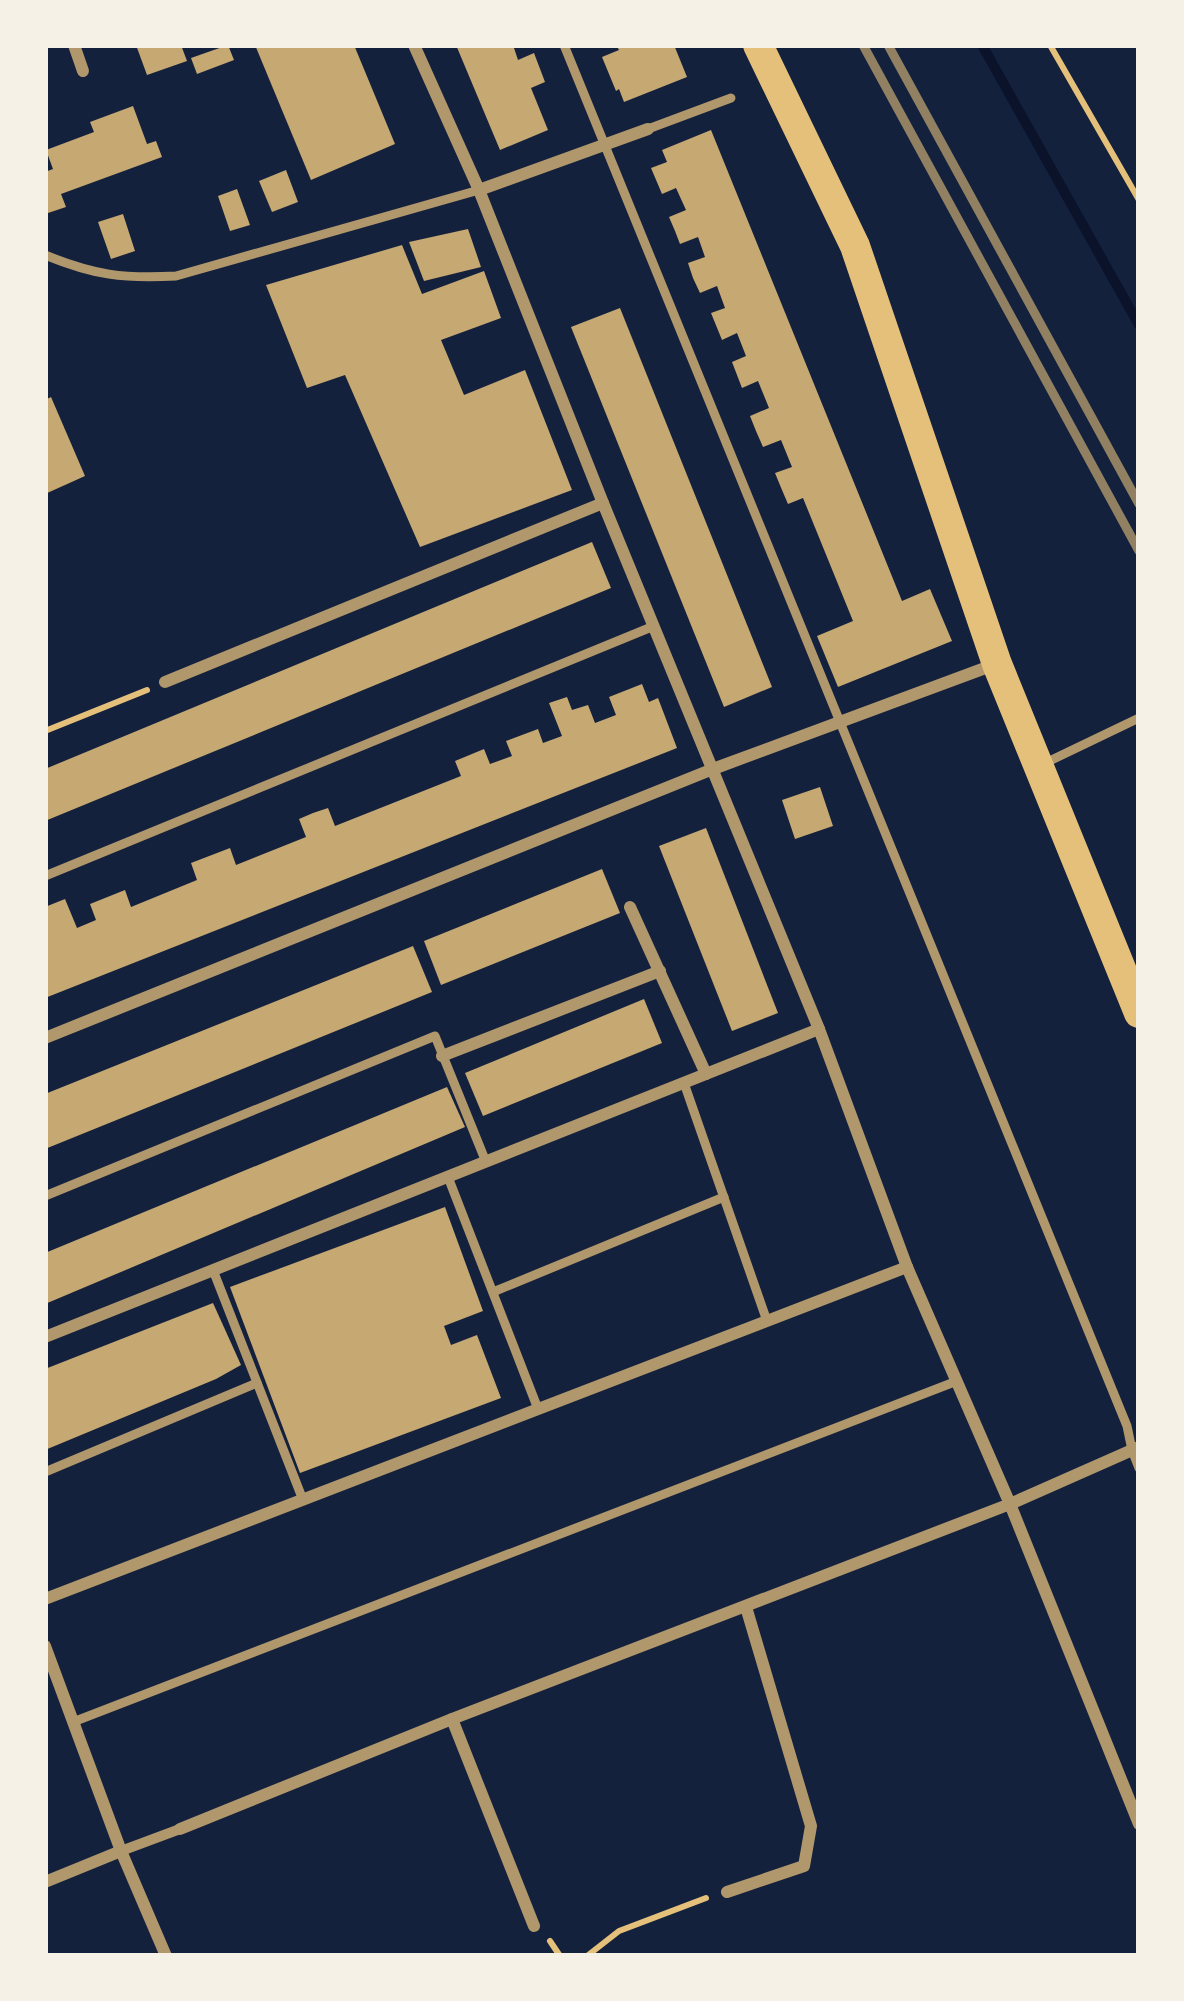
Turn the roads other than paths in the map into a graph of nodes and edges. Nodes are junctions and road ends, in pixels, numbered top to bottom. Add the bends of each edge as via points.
1 (74, 45) edge
2 (414, 45) edge
3 (564, 45) edge
4 (758, 45) edge
5 (83, 71) dead end
6 (731, 98) dead end
7 (648, 129) joint
8 (606, 144) junction
9 (479, 190) junction
10 (45, 255) edge
11 (603, 503) junction
12 (653, 626) junction
13 (997, 664) junction
14 (165, 682) road end
15 (1139, 718) edge
16 (841, 722) junction
17 (1039, 766) junction
18 (713, 769) junction
19 (45, 875) edge
20 (630, 907) dead end
21 (660, 971) junction
22 (1139, 1013) edge
23 (819, 1029) junction
24 (45, 1038) edge
25 (442, 1056) junction
26 (706, 1074) junction
27 (684, 1083) junction
28 (486, 1162) junction
29 (448, 1177) junction
30 (45, 1196) edge
31 (724, 1197) junction
32 (907, 1267) junction
33 (213, 1270) junction
34 (493, 1292) junction
35 (767, 1321) junction
36 (45, 1336) edge
37 (957, 1382) junction
38 (257, 1383) junction
39 (538, 1409) junction
40 (1135, 1448) edge
41 (1139, 1468) edge
42 (45, 1472) edge
43 (303, 1500) junction
44 (1010, 1504) junction
45 (45, 1599) edge
46 (746, 1607) junction
47 (45, 1646) edge
48 (452, 1719) junction
49 (73, 1722) junction
50 (1139, 1823) edge
51 (180, 1829) joint
52 (122, 1851) junction
53 (45, 1882) edge
54 (727, 1892) road end
55 (534, 1927) dead end
56 (166, 1956) edge

1 - 5 street
2 - 9 street
3 - 8 lane
4 - 13 highway via 855,246
6 - 7 lane
7 - 8 street
8 - 9 street
8 - 16 lane
9 - 10 lane via 176,277 130,279
9 - 11 street
11 - 12 street
11 - 14 street
12 - 18 street
12 - 19 lane
13 - 16 street
13 - 17 highway
15 - 17 lane
16 - 18 street
16 - 40 lane
17 - 22 highway
18 - 23 street
18 - 24 street
20 - 21 street
21 - 25 street
21 - 26 street
23 - 26 street
23 - 32 street
25 - 28 lane
25 - 30 lane via 435,1036
26 - 27 street
27 - 28 street
27 - 31 lane
28 - 29 street
29 - 33 street
29 - 34 lane
31 - 34 lane
31 - 35 lane
32 - 35 street
32 - 37 street
33 - 36 street
33 - 38 lane
34 - 39 lane
35 - 39 street
37 - 44 street
37 - 49 lane
38 - 42 lane
38 - 43 lane
39 - 43 street
40 - 41 lane
40 - 44 street
43 - 45 street
44 - 46 street
44 - 50 street
46 - 48 street
46 - 54 street via 811,1826 804,1866
47 - 49 street
48 - 51 street
48 - 55 street
49 - 52 street
51 - 52 street
52 - 53 street
52 - 56 street

